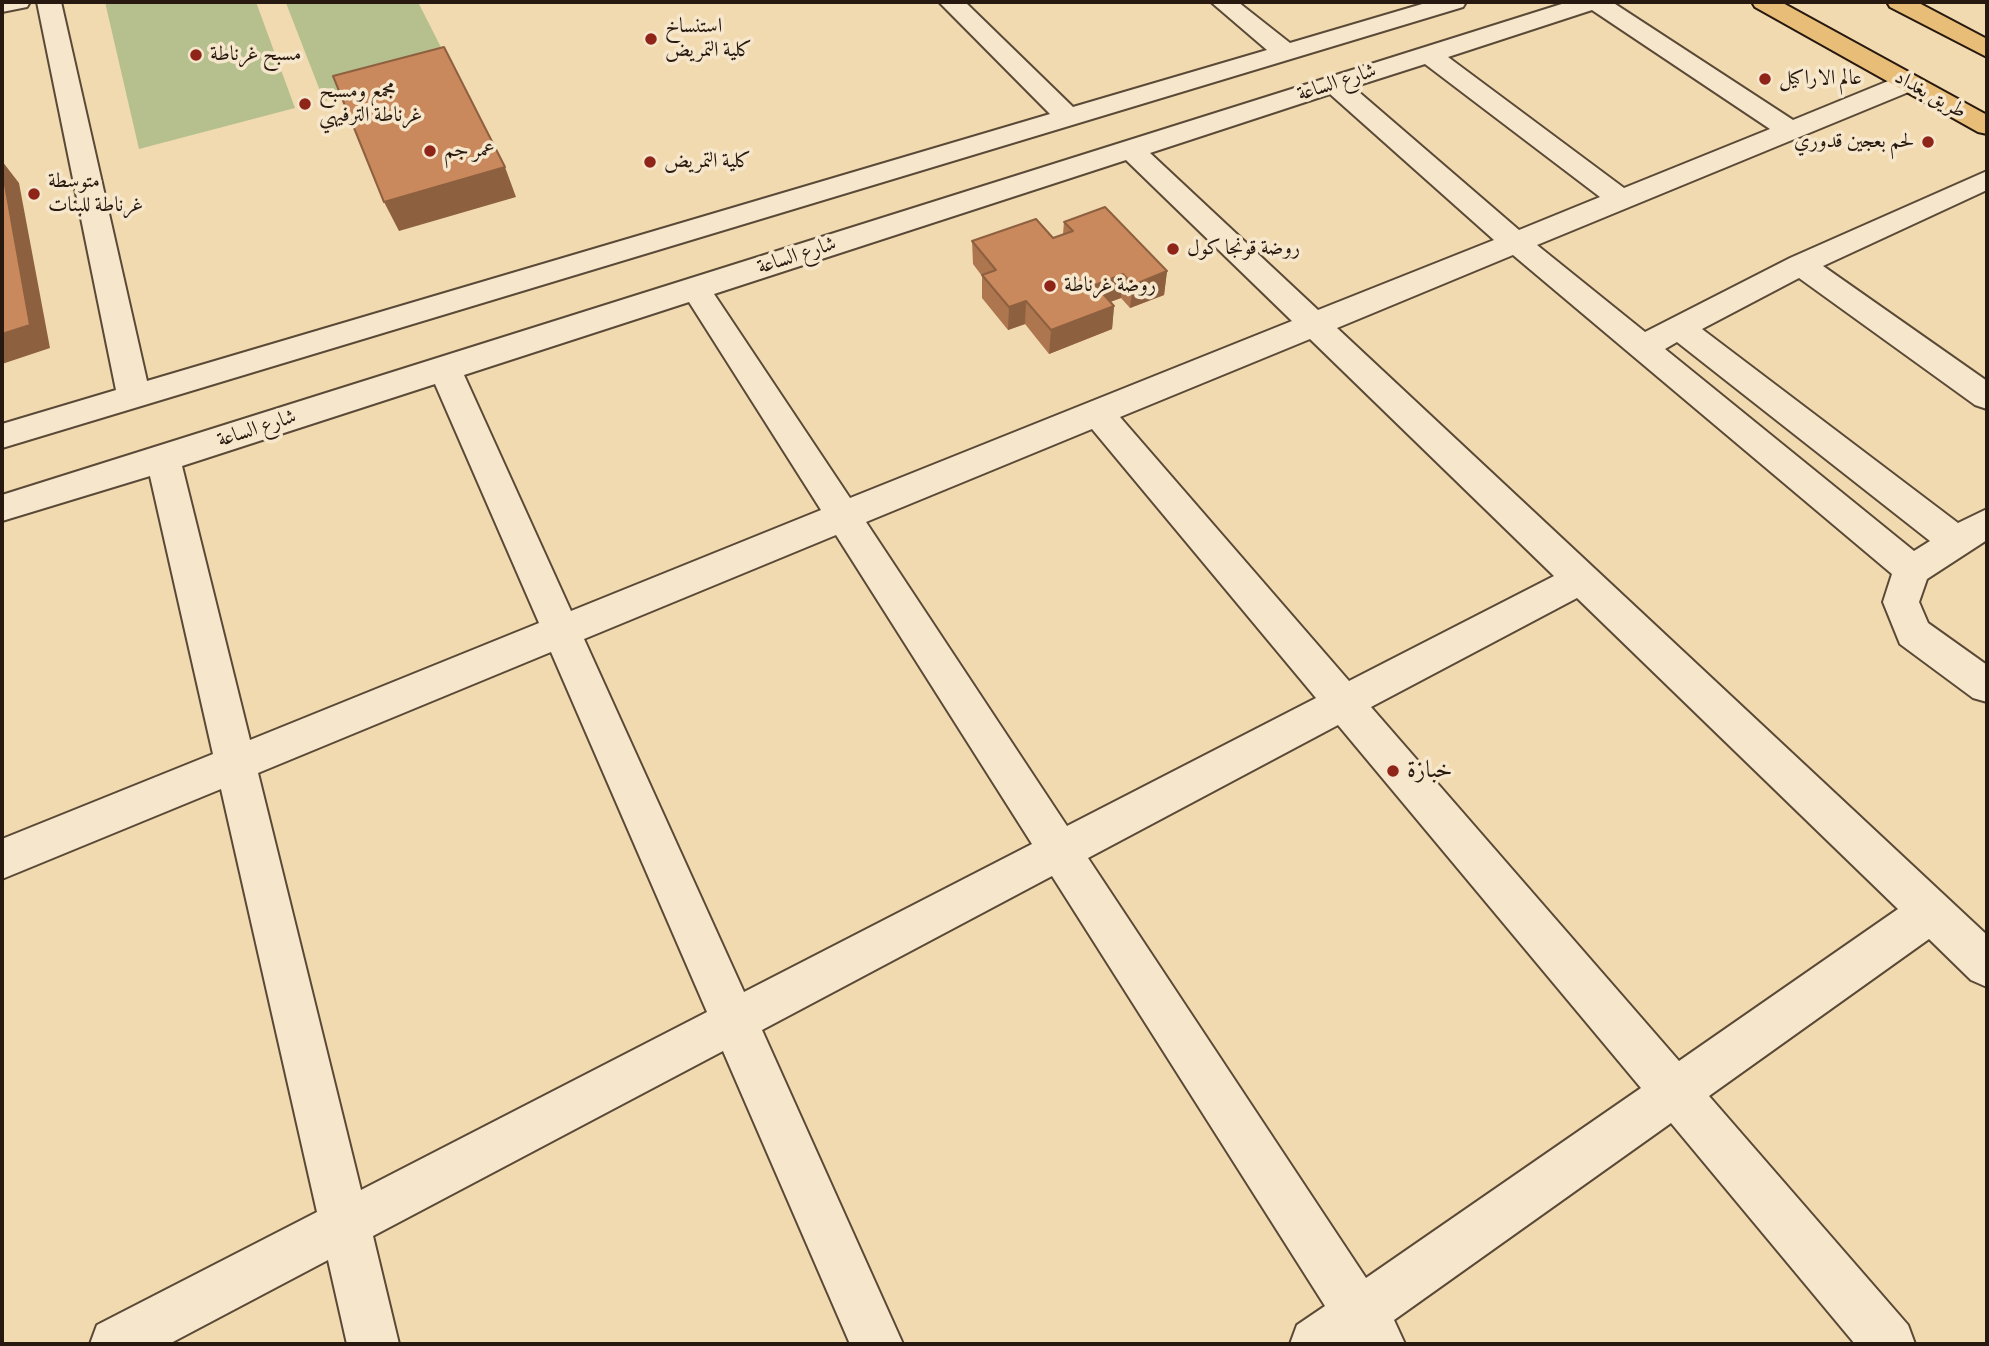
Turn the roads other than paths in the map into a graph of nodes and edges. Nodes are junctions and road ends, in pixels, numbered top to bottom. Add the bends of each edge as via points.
1 (18, 2) edge
2 (49, 2) edge
3 (951, 2) edge
4 (1223, 2) edge
5 (1451, 2) edge
6 (1594, 2) edge
7 (1764, 2) edge
8 (1899, 2) edge
9 (2, 5) edge
10 (1987, 49) edge
11 (1286, 52) junction
12 (1427, 54) junction
13 (1907, 83) junction
14 (1334, 84) junction
15 (1068, 117) junction
16 (1987, 126) edge
17 (1790, 130) junction
18 (1129, 149) junction
19 (873, 176) junction
20 (1987, 178) edge
21 (1621, 199) junction
22 (906, 221) junction
23 (1514, 241) junction
24 (1801, 265) junction
25 (695, 288) junction
26 (1314, 324) junction
27 (1679, 328) junction
28 (1642, 347) junction
29 (445, 369) junction
30 (134, 397) junction
31 (1987, 397) edge
32 (1097, 413) junction
33 (2, 436) edge
34 (163, 459) junction
35 (2, 508) edge
36 (843, 516) junction
37 (1987, 523) edge
38 (1957, 542) junction
39 (1912, 570) junction
40 (1581, 579) junction
41 (561, 631) junction
42 (1987, 686) edge
43 (1343, 703) junction
44 (236, 763) junction
45 (1059, 851) junction
46 (2, 859) edge
47 (1931, 912) junction
48 (1987, 965) edge
49 (734, 1021) junction
50 (1675, 1092) junction
51 (345, 1224) junction
52 (1370, 1329) edge
53 (116, 1344) edge
54 (373, 1344) edge
55 (877, 1344) edge
56 (1316, 1344) edge
57 (1889, 1344) edge

1 - 9 street
2 - 30 street
3 - 15 street
4 - 11 street
5 - 11 street, شارع الساعة
6 - 12 street, شارع الساعة
6 - 17 street
7 - 13 main road, طريق بغداد
8 - 10 main road
11 - 15 street, شارع الساعة
12 - 14 street, شارع الساعة
12 - 21 street
13 - 16 main road, طريق بغداد
13 - 17 street
14 - 18 street, شارع الساعة
14 - 23 street
15 - 19 street, شارع الساعة
17 - 21 street
18 - 22 street, شارع الساعة
18 - 26 street
19 - 22 street
19 - 30 street, شارع الساعة
20 - 24 street
21 - 23 street
22 - 25 street, شارع الساعة
23 - 26 street
23 - 28 street
24 - 27 street
24 - 31 street
25 - 29 street, شارع الساعة
25 - 36 street
26 - 32 street
26 - 40 street
27 - 28 street
27 - 38 street
28 - 39 street
29 - 34 street, شارع الساعة
29 - 41 street
30 - 33 street, شارع الساعة
32 - 36 street
32 - 43 street
34 - 35 street, شارع الساعة
34 - 44 street
36 - 41 street
36 - 45 street
37 - 38 street
38 - 39 street
39 - 42 street via 1901,602 1913,633
40 - 43 street
40 - 47 street
41 - 44 street
41 - 49 street
43 - 45 street
43 - 50 street
44 - 46 street
44 - 51 street
45 - 49 street
45 - 52 street
47 - 48 street
47 - 50 street
49 - 51 street
49 - 55 street
50 - 52 street
50 - 57 street
51 - 53 street
51 - 54 street
52 - 56 street

